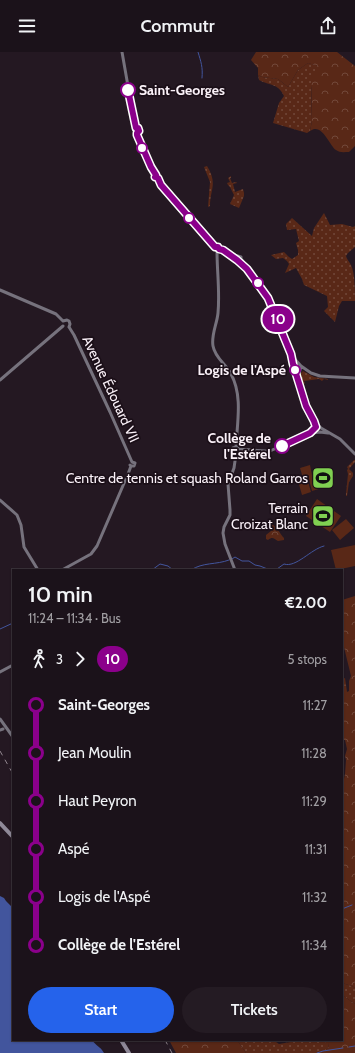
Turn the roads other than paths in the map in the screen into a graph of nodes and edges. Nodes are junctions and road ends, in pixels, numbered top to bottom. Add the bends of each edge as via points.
1 (122, 52) edge
2 (218, 250) junction
3 (0, 290) edge
4 (63, 321) junction
5 (63, 326) junction
6 (69, 327) junction
7 (291, 354) junction
8 (300, 364) junction
9 (294, 366) junction
10 (295, 370) junction
11 (306, 370) junction
12 (300, 371) junction
13 (355, 378) edge
14 (298, 379) junction
15 (0, 380) edge
16 (318, 429) junction
17 (238, 448) junction
18 (236, 454) junction
19 (355, 454) edge
20 (0, 500) edge
21 (37, 569) edge
22 (64, 569) edge
23 (235, 569) edge
24 (12, 666) edge
25 (0, 672) edge
26 (0, 719) edge
27 (3, 728) edge
28 (12, 736) edge
29 (0, 823) edge
30 (12, 836) edge
31 (123, 1041) edge
32 (129, 1053) edge

1 - 2 street via 136,128 134,131 161,185 215,250
2 - 7 street via 239,259 266,294
2 - 17 street via 218,312 213,346 217,356 231,373 239,399
3 - 4 street via 56,314
4 - 5 street
4 - 6 street via 69,321
5 - 6 street
5 - 15 street
6 - 22 street, Avenue Édouard VII via 110,412 132,466 95,550
7 - 8 street
7 - 9 street
8 - 9 street via 296,363
8 - 11 street
8 - 12 street
9 - 10 street
10 - 12 street
10 - 14 street
11 - 12 street
11 - 13 street via 320,376
12 - 14 street
14 - 16 street via 306,406
16 - 17 street via 270,451
16 - 19 street via 340,439
17 - 18 street via 240,452
17 - 18 street via 232,450
18 - 23 street via 228,484 230,515 223,533
20 - 21 street via 17,515 24,547
24 - 25 street
26 - 27 street
27 - 28 street
29 - 30 main road
31 - 32 main road

